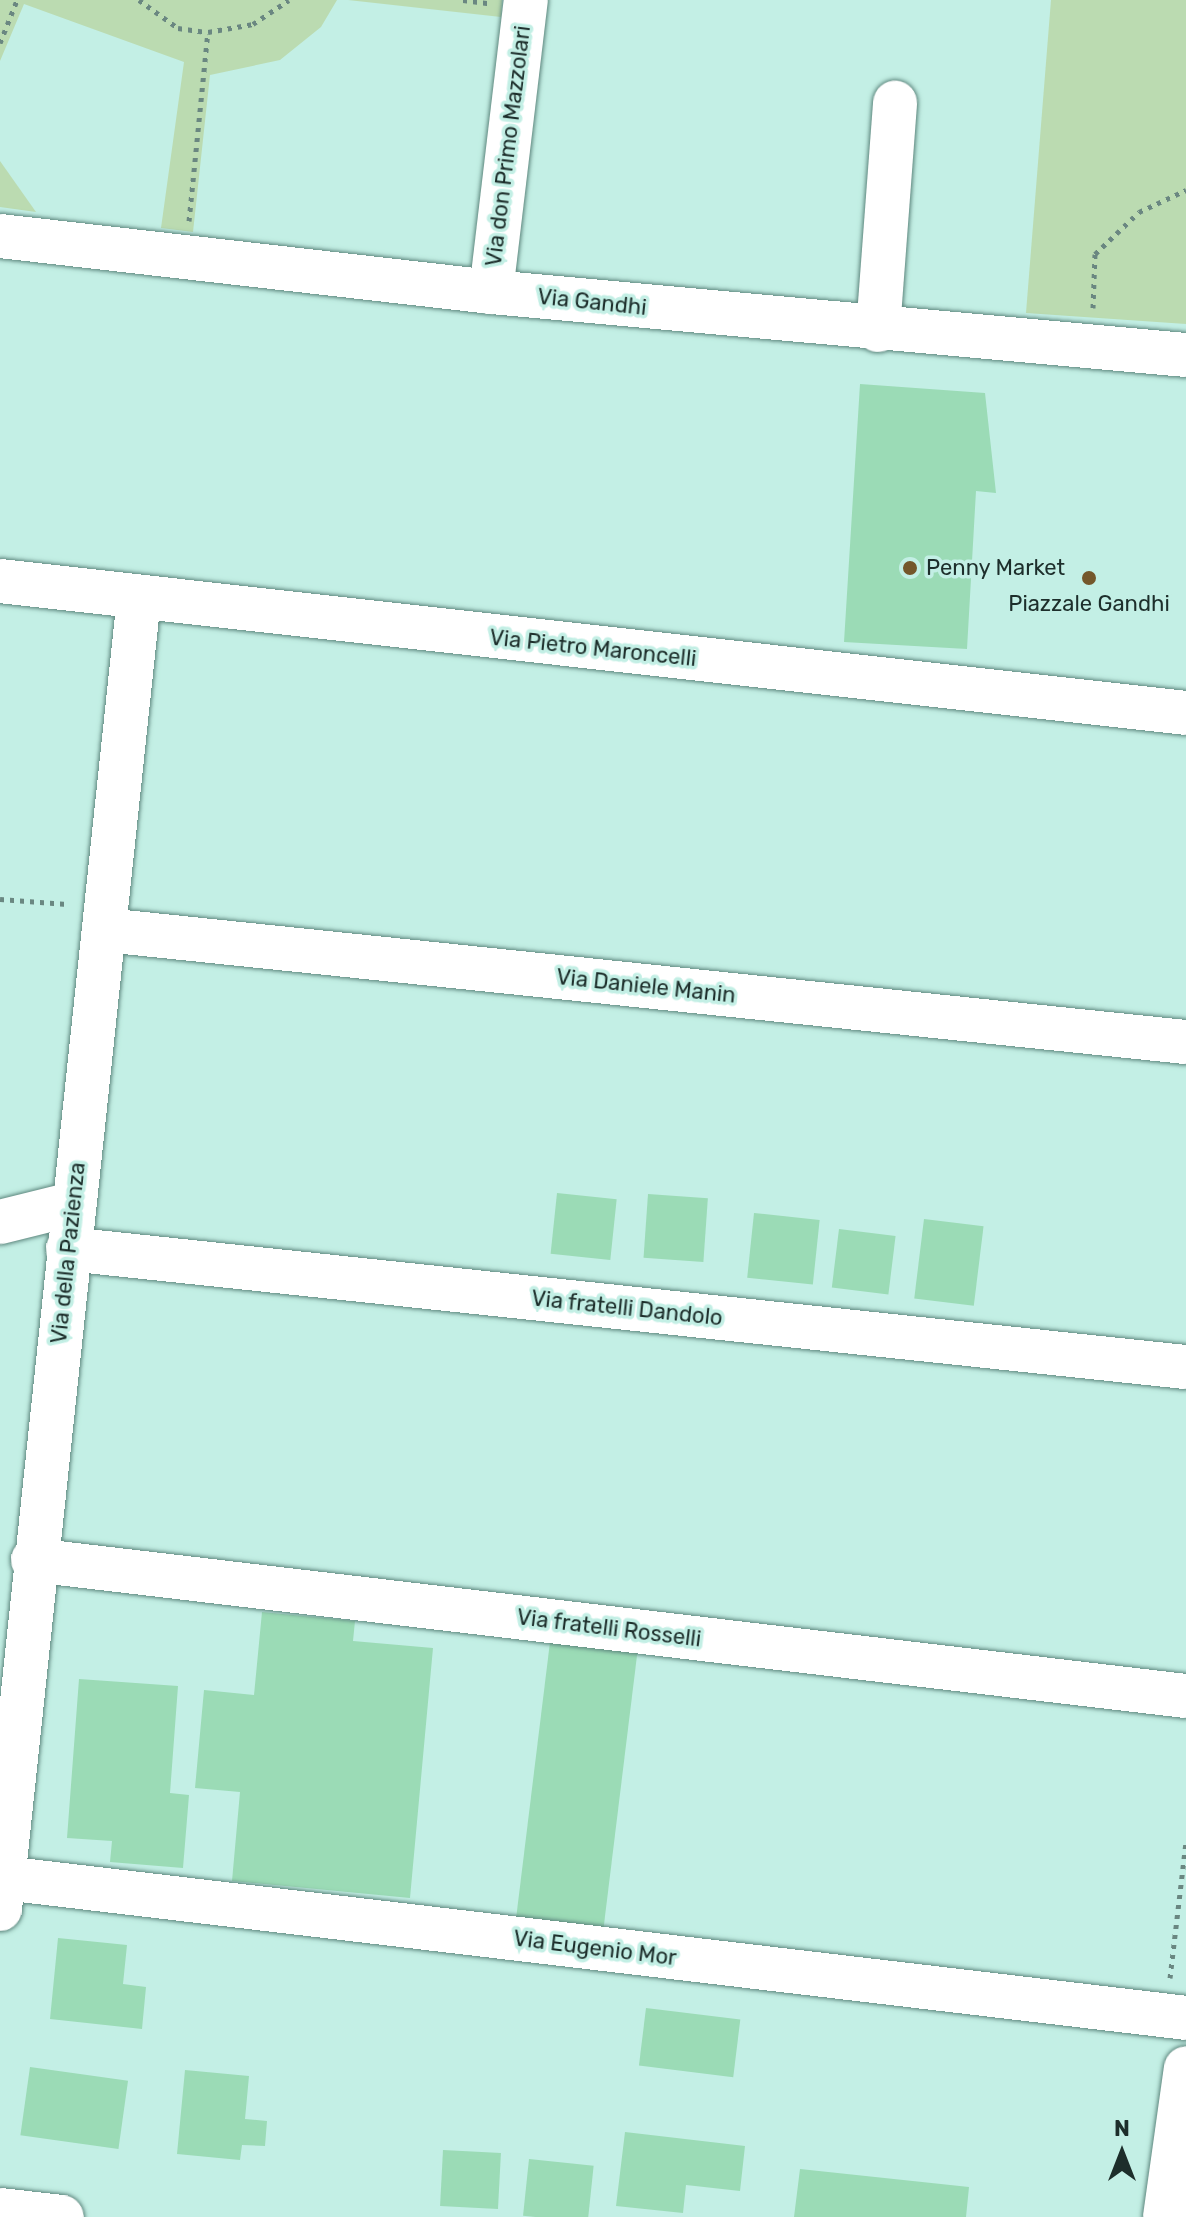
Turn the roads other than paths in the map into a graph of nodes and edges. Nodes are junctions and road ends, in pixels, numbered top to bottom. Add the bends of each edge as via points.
1 (526, 0) edge
2 (895, 103) dead end
3 (0, 236) edge
4 (491, 292) junction
5 (878, 330) junction
6 (1186, 355) edge
7 (0, 581) edge
8 (139, 597) junction
9 (1186, 713) edge
10 (106, 919) junction
11 (1186, 1042) edge
12 (73, 1204) junction
13 (0, 1222) edge
14 (68, 1249) junction
15 (1186, 1367) edge
16 (33, 1560) junction
17 (1186, 1696) edge
18 (2, 1893) edge
19 (1186, 2018) edge
20 (1186, 2068) edge
21 (1173, 2202) edge
22 (0, 2210) edge
23 (62, 2217) edge

1 - 4 street, Via don Primo Mazzolari
2 - 5 street
3 - 4 street, Via Gandhi
4 - 5 street, Via Gandhi
5 - 6 street, Via Gandhi
7 - 8 street, Via Pietro Maroncelli
8 - 9 street, Via Pietro Maroncelli
8 - 10 street, Via della Pazienza
10 - 11 street, Via Daniele Manin
10 - 12 street, Via della Pazienza
12 - 13 street
12 - 14 street, Via della Pazienza
14 - 15 street, Via fratelli Dandolo
14 - 16 street, Via della Pazienza
16 - 17 street, Via fratelli Rosselli
16 - 18 street, Via della Pazienza
18 - 19 street, Via Eugenio Mor
20 - 21 street
22 - 23 street

